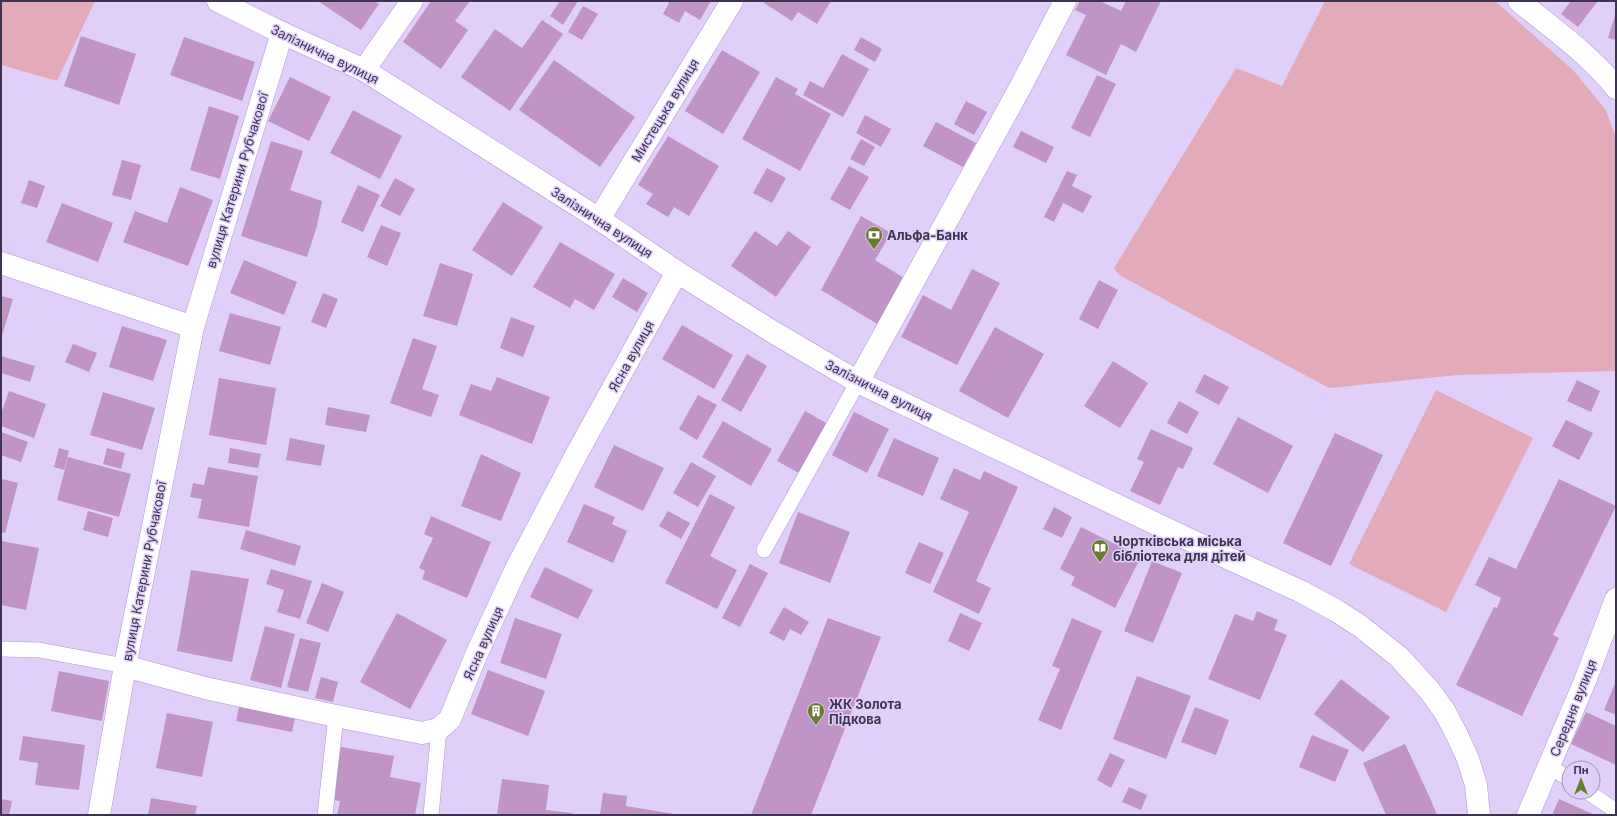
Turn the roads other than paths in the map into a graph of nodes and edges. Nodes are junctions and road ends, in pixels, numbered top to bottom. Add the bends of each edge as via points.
1 (218, 1) edge
2 (412, 1) edge
3 (732, 1) edge
4 (1065, 1) edge
5 (1519, 1) edge
6 (282, 33) junction
7 (364, 70) junction
8 (1616, 88) edge
9 (599, 219) junction
10 (1, 263) edge
11 (677, 272) junction
12 (193, 327) junction
13 (858, 382) junction
14 (764, 550) dead end
15 (1616, 599) edge
16 (1, 649) edge
17 (125, 666) junction
18 (336, 716) junction
19 (439, 729) junction
20 (1549, 766) junction
21 (1561, 774) edge
22 (1600, 800) edge
23 (1616, 811) edge
24 (436, 814) edge
25 (99, 815) edge
26 (325, 815) edge
27 (1479, 815) edge
28 (1528, 815) edge

1 - 6 street, Залізнична вулиця
2 - 7 street
3 - 9 street, Мистецька вулиця
4 - 13 street
5 - 8 street via 1607,76
6 - 7 street, Залізнична вулиця
6 - 12 street, вулиця Катерини Рубчакової
7 - 9 street, Залізнична вулиця
9 - 11 street, Залізнична вулиця
10 - 12 street
11 - 13 street, Залізнична вулиця
11 - 19 street, Ясна вулиця via 576,454 516,569 450,719
12 - 17 street, вулиця Катерини Рубчакової
13 - 14 lane
13 - 27 street, Залізнична вулиця via 1302,592 1360,626 1415,673 1445,712 1468,759 1476,785
15 - 20 street, Середня вулиця
16 - 17 lane via 39,650
17 - 18 street via 205,688
17 - 25 street, вулиця Катерини Рубчакової
18 - 19 street via 422,733
18 - 26 lane
19 - 24 lane
20 - 21 lane
20 - 28 street, Середня вулиця
22 - 23 lane

